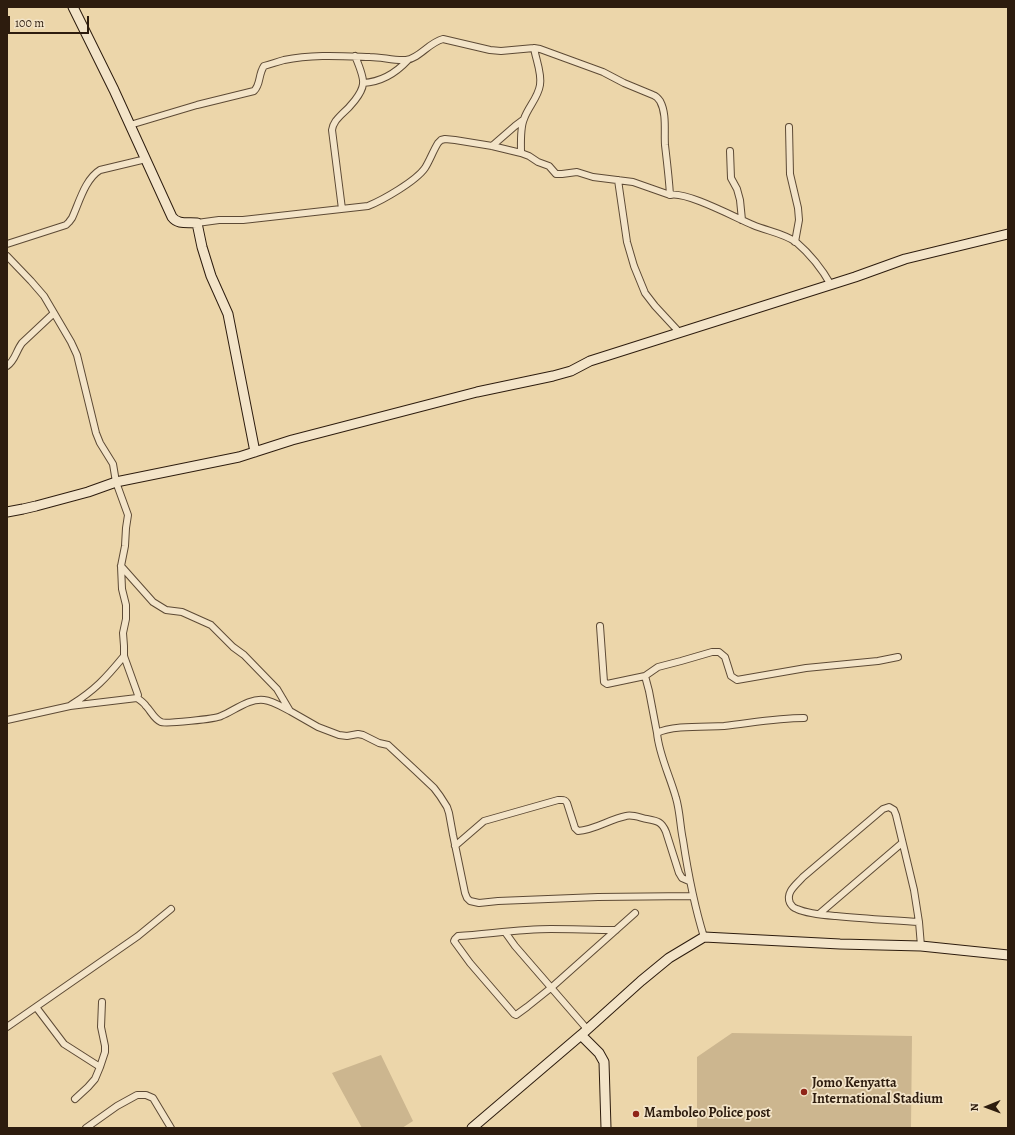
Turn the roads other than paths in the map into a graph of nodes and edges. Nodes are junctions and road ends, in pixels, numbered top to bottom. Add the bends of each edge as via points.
1 (73, 7) edge
2 (534, 48) junction
3 (355, 56) junction
4 (408, 60) junction
5 (363, 83) junction
6 (523, 120) junction
7 (130, 125) junction
8 (789, 126) dead end
9 (492, 146) junction
10 (730, 150) dead end
11 (521, 153) junction
12 (146, 159) junction
13 (618, 180) junction
14 (670, 195) junction
15 (342, 209) junction
16 (742, 220) junction
17 (197, 223) junction
18 (1008, 234) edge
19 (795, 242) junction
20 (7, 244) edge
21 (7, 256) edge
22 (831, 285) junction
23 (54, 313) junction
24 (680, 333) junction
25 (7, 366) edge
26 (255, 452) junction
27 (116, 482) junction
28 (7, 512) edge
29 (121, 566) junction
30 (600, 626) dead end
31 (124, 656) junction
32 (898, 657) dead end
33 (645, 676) junction
34 (137, 698) junction
35 (70, 706) junction
36 (290, 711) junction
37 (804, 718) dead end
38 (7, 720) edge
39 (657, 733) junction
40 (902, 843) junction
41 (455, 846) junction
42 (689, 881) junction
43 (692, 896) junction
44 (171, 909) dead end
45 (635, 913) dead end
46 (819, 914) junction
47 (919, 922) junction
48 (616, 930) junction
49 (505, 932) junction
50 (704, 937) junction
51 (921, 946) junction
52 (1008, 955) edge
53 (552, 987) junction
54 (102, 1002) dead end
55 (36, 1007) junction
56 (7, 1027) edge
57 (584, 1032) junction
58 (100, 1067) junction
59 (75, 1099) dead end
60 (86, 1128) edge
61 (171, 1128) edge
62 (472, 1128) edge
63 (606, 1128) edge

1 - 7 street
2 - 4 street via 490,50 443,39 430,44
2 - 6 street via 540,84
2 - 14 street via 603,72 657,98 664,118
3 - 4 street
3 - 5 street
3 - 7 street via 316,56 283,60 264,66 258,87 254,90
4 - 5 street via 381,80
5 - 15 street via 358,96 335,120 332,127
6 - 9 street
6 - 11 street
7 - 12 street
8 - 19 street via 790,174 799,220
9 - 11 street
9 - 15 street via 441,140 424,169 395,192 368,206
10 - 16 street via 731,178 740,200
11 - 13 street via 549,166 556,174 577,172
12 - 17 street via 175,221
12 - 20 street via 95,173 66,225
13 - 14 street via 633,182
13 - 24 street via 627,242 642,286 655,306
14 - 16 street via 693,199
15 - 17 street
16 - 19 street
17 - 26 street via 211,276 228,314
18 - 22 street via 905,259
19 - 22 street via 820,267
21 - 23 street via 44,296
22 - 24 street
23 - 25 street via 22,343 12,363
23 - 27 street via 77,355 96,433 113,464
24 - 26 street via 590,361 571,371 477,392
26 - 27 street
27 - 28 street via 23,510
27 - 29 street via 128,515
29 - 31 street via 126,605
29 - 36 street via 153,602 166,610 182,612 211,625 277,689
30 - 33 street via 605,683 611,684
31 - 34 street
31 - 35 street via 104,681
32 - 33 street via 806,668 736,680 731,676 725,657 719,652 712,652 658,667
33 - 39 street
34 - 35 street
34 - 36 street via 157,720 167,723 220,717 254,701 264,700
35 - 38 street
36 - 41 street via 318,727 339,735 363,735 388,745 440,796 449,813
37 - 39 street via 675,728
39 - 42 street via 676,798
40 - 46 street
40 - 46 street via 894,810 889,807 883,809 792,887 790,903 795,908
40 - 47 street
41 - 42 street via 484,821 563,800 567,803 578,831 627,816 660,822 664,826 679,874
41 - 43 street via 467,898 479,903 598,897
42 - 43 street
43 - 50 street
44 - 55 street via 138,936
45 - 48 street
46 - 47 street
47 - 51 street
48 - 49 street via 550,929
48 - 53 street
49 - 53 street
49 - 53 street via 458,936 454,942 515,1015
50 - 51 street
50 - 57 street via 669,958
51 - 52 street
53 - 57 street
54 - 58 street via 101,1027 105,1052
55 - 56 street
55 - 58 street via 64,1044
57 - 62 street
57 - 63 street via 604,1062
58 - 59 street via 88,1087
60 - 61 street via 137,1095 146,1095 153,1098

